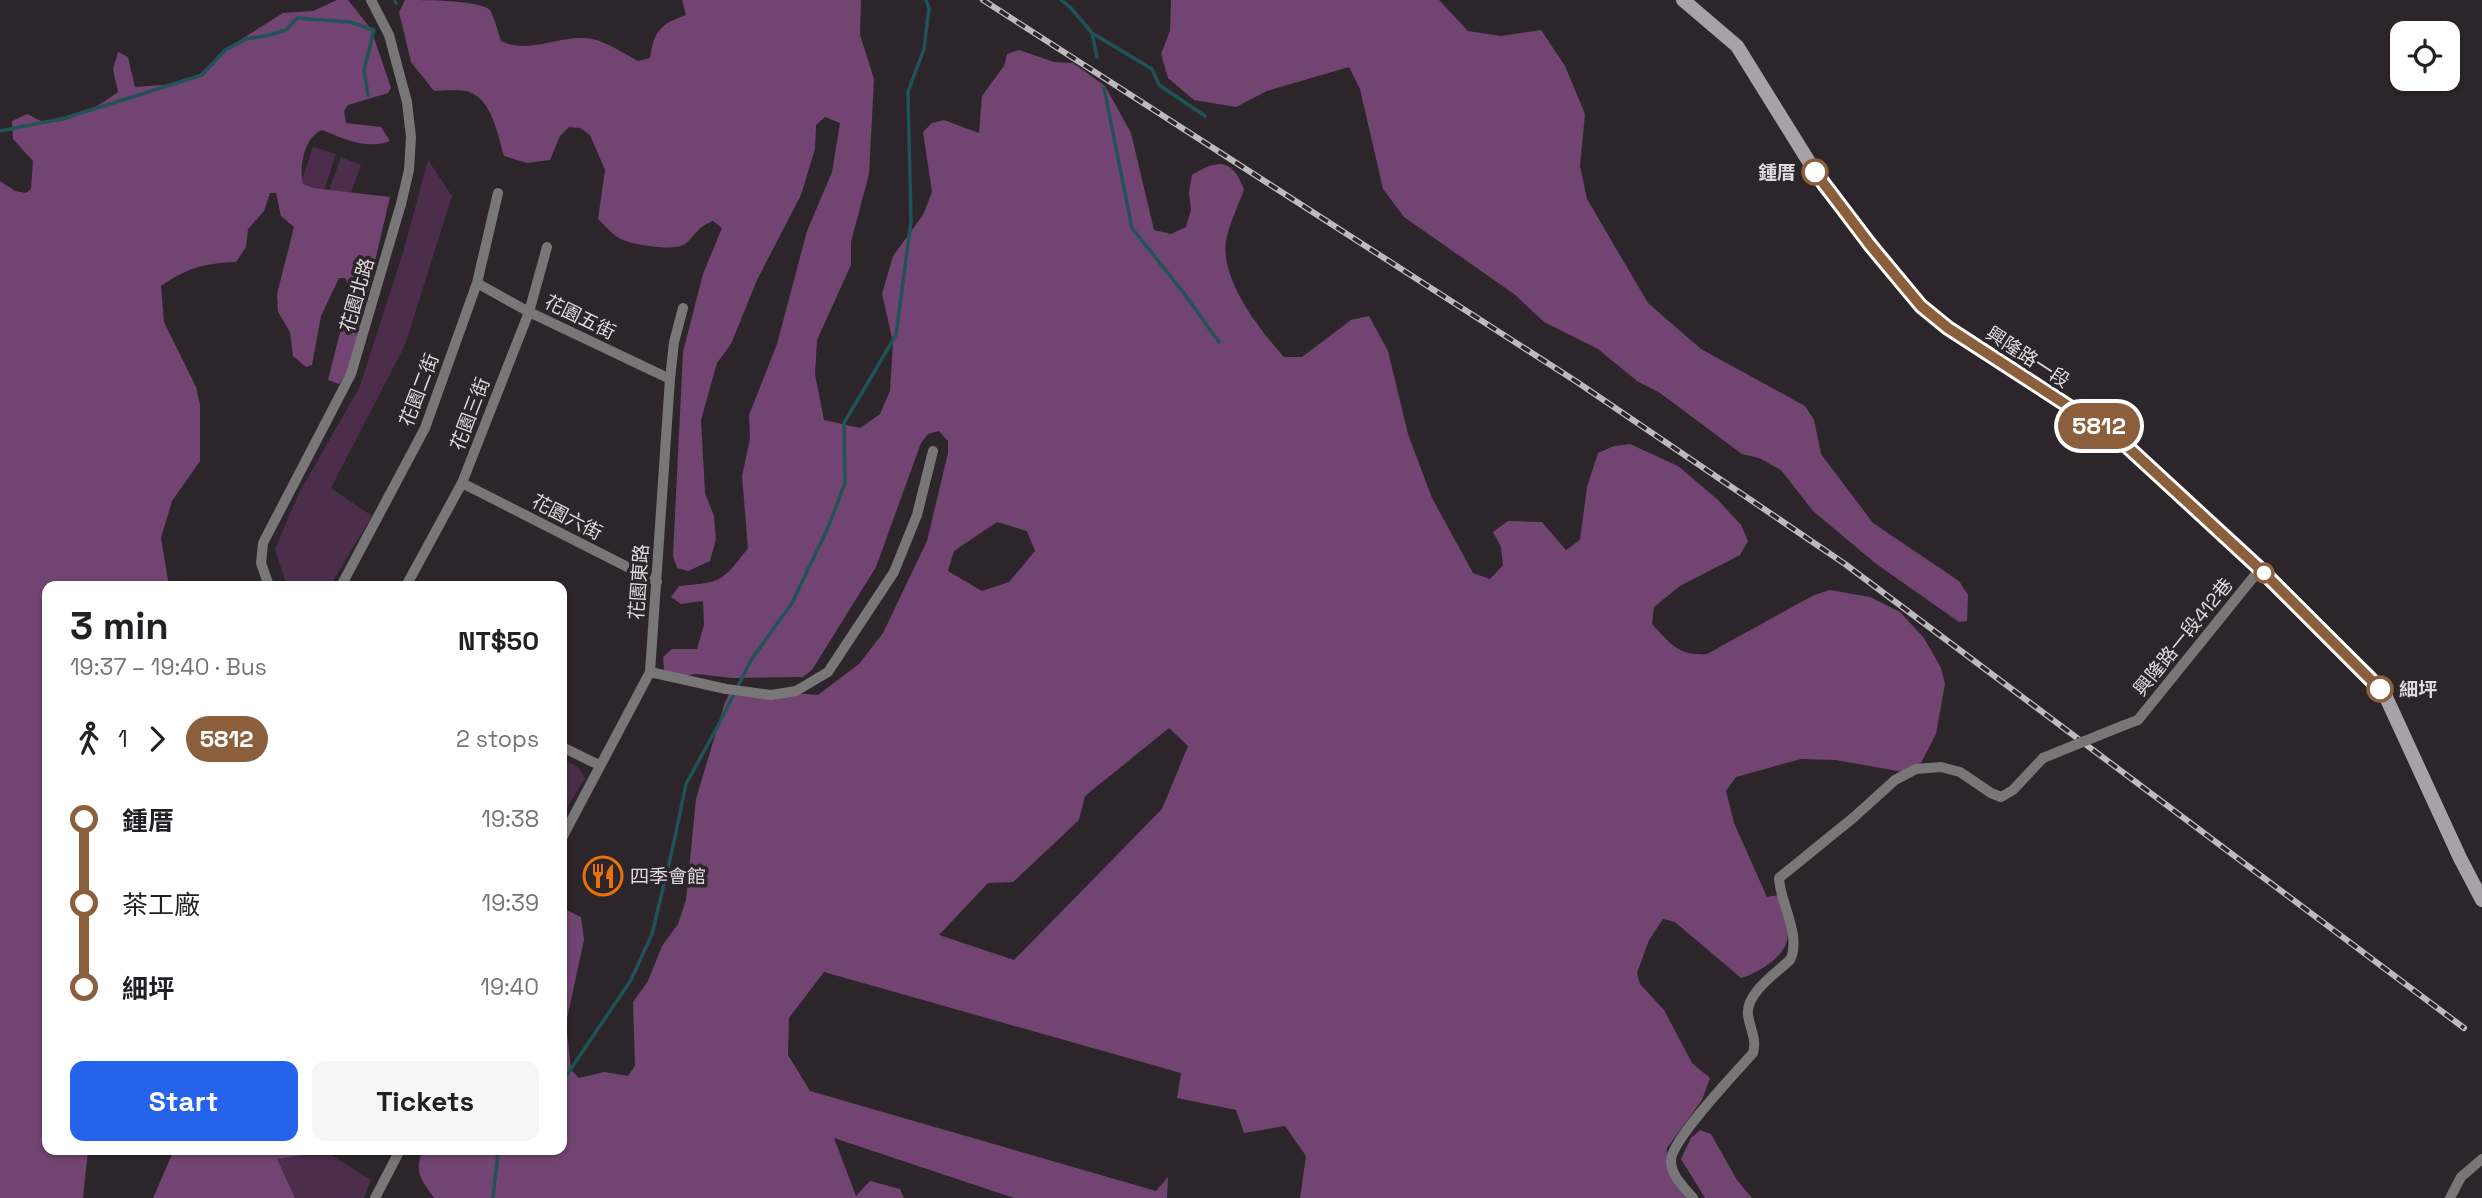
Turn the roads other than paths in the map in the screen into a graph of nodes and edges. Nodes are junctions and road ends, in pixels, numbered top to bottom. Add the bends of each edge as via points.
1 (371, 0) edge
2 (1683, 0) edge
3 (498, 193) dead end
4 (547, 247) dead end
5 (477, 283) junction
6 (683, 308) dead end
7 (529, 312) junction
8 (670, 379) junction
9 (933, 450) dead end
10 (462, 484) junction
11 (2260, 569) junction
12 (267, 581) edge
13 (344, 581) edge
14 (409, 581) edge
15 (657, 582) junction
16 (650, 672) junction
17 (567, 749) edge
18 (599, 765) junction
19 (567, 828) edge
20 (2482, 900) edge
21 (397, 1155) edge
22 (2482, 1159) edge
23 (375, 1198) edge
24 (1693, 1198) edge
25 (2450, 1198) edge

1 - 12 street, 花園北路 via 389,35 407,102 409,170 351,374 264,543 261,563
2 - 11 street, 興隆路一段 via 1737,46 1824,186 1921,306 2119,439
3 - 5 street, 花園二街
4 - 7 street, 花園三街
5 - 7 street, 花園五街
5 - 13 street, 花園二街 via 425,428
6 - 8 street, 花園東路
7 - 8 street, 花園五街
7 - 10 street, 花園三街
8 - 15 street, 花園東路
9 - 16 street via 917,515 894,572 828,672 796,691 771,695
10 - 14 street, 花園三街
10 - 15 street, 花園六街
11 - 20 street, 興隆路一段 via 2385,695
11 - 24 street, 興隆路一段412巷, bridge via 2138,720 2043,758 2001,797 1960,772 1941,767 1905,773 1779,878 1793,953 1752,996 1747,1012 1756,1042 1753,1053 1673,1150 1670,1160 1675,1177
15 - 16 street, 花園東路
16 - 18 street, 花園東路
17 - 18 street
18 - 19 street, 花園東路
21 - 23 street
22 - 25 street via 2461,1177

